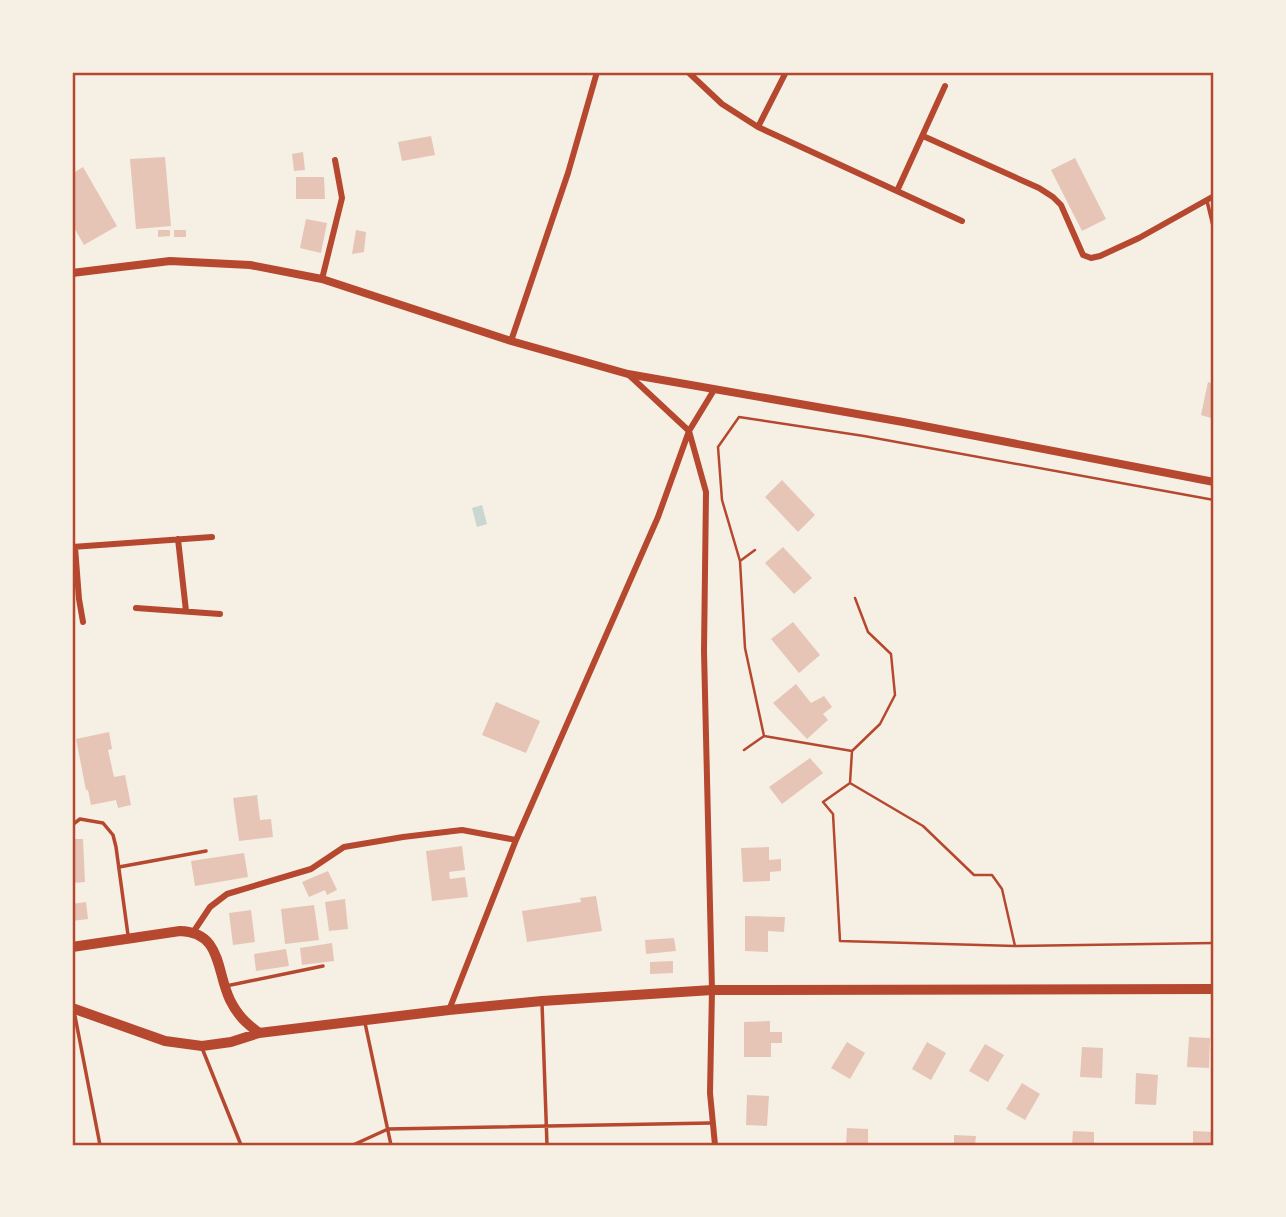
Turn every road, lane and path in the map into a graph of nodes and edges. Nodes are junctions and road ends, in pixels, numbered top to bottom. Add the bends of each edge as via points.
1 (597, 72) edge
2 (688, 72) edge
3 (786, 72) edge
4 (945, 86) dead end
5 (758, 127) junction
6 (923, 136) junction
7 (335, 160) dead end
8 (897, 191) junction
9 (1214, 196) edge
10 (1207, 200) junction
11 (962, 221) dead end
12 (1214, 230) edge
13 (72, 273) edge
14 (322, 279) junction
15 (511, 341) junction
16 (628, 374) junction
17 (714, 390) junction
18 (689, 431) junction
19 (1214, 482) edge
20 (1214, 500) edge
21 (212, 537) dead end
22 (178, 539) junction
23 (73, 547) edge
24 (755, 550) dead end
25 (740, 561) junction
26 (855, 598) dead end
27 (75, 599) edge
28 (136, 608) dead end
29 (187, 611) junction
30 (220, 614) dead end
31 (83, 622) dead end
32 (764, 736) junction
33 (744, 750) dead end
34 (852, 751) junction
35 (850, 783) junction
36 (72, 825) edge
37 (516, 840) junction
38 (206, 851) dead end
39 (119, 867) junction
40 (194, 931) junction
41 (129, 937) junction
42 (1214, 943) edge
43 (1015, 946) junction
44 (72, 947) edge
45 (323, 966) dead end
46 (226, 987) junction
47 (1214, 989) edge
48 (712, 990) junction
49 (542, 1001) junction
50 (72, 1008) edge
51 (449, 1010) junction
52 (364, 1021) junction
53 (259, 1033) junction
54 (202, 1046) junction
55 (713, 1123) junction
56 (547, 1125) junction
57 (388, 1129) junction
58 (100, 1145) edge
59 (241, 1145) edge
60 (353, 1145) edge
61 (391, 1145) edge
62 (547, 1145) edge
63 (715, 1145) edge

1 - 15 street
2 - 5 street via 722,104
3 - 5 street
4 - 6 street
5 - 8 street
6 - 8 street
6 - 10 street via 1053,197 1083,255 1091,258 1139,238
7 - 14 street via 342,198
8 - 11 street
9 - 10 street
10 - 12 lane
13 - 14 street via 170,261 250,265
14 - 15 street
15 - 16 street
16 - 17 street
16 - 18 street
17 - 18 street
17 - 19 street
18 - 37 street via 658,517
18 - 48 street via 706,492 704,665
20 - 25 path via 739,417 718,447 722,500
21 - 22 street
22 - 23 street
22 - 29 street
23 - 27 street
24 - 25 path
25 - 32 path via 745,648
26 - 34 path via 869,632 891,654 895,695 880,724
27 - 31 street
28 - 29 street
29 - 30 street
32 - 33 path
32 - 34 path
34 - 35 path
35 - 43 path via 923,826 974,876 992,876 1002,890
35 - 43 path via 823,802 833,814 840,941
36 - 39 lane via 80,819 103,822 113,835
37 - 40 street via 462,830 344,847 311,870 227,894 210,907
37 - 51 street
38 - 39 lane
39 - 41 lane
40 - 41 main road
40 - 46 main road via 211,946
41 - 44 main road
42 - 43 path
45 - 46 lane
46 - 53 main road via 241,1019
47 - 48 main road
48 - 49 main road
48 - 55 street
49 - 51 main road
49 - 56 lane
50 - 54 main road via 165,1041
50 - 58 lane
51 - 52 main road
52 - 53 main road
52 - 57 lane
53 - 54 main road
54 - 59 lane
55 - 56 lane
55 - 63 street
56 - 57 lane
56 - 62 lane
57 - 60 lane
57 - 61 lane

